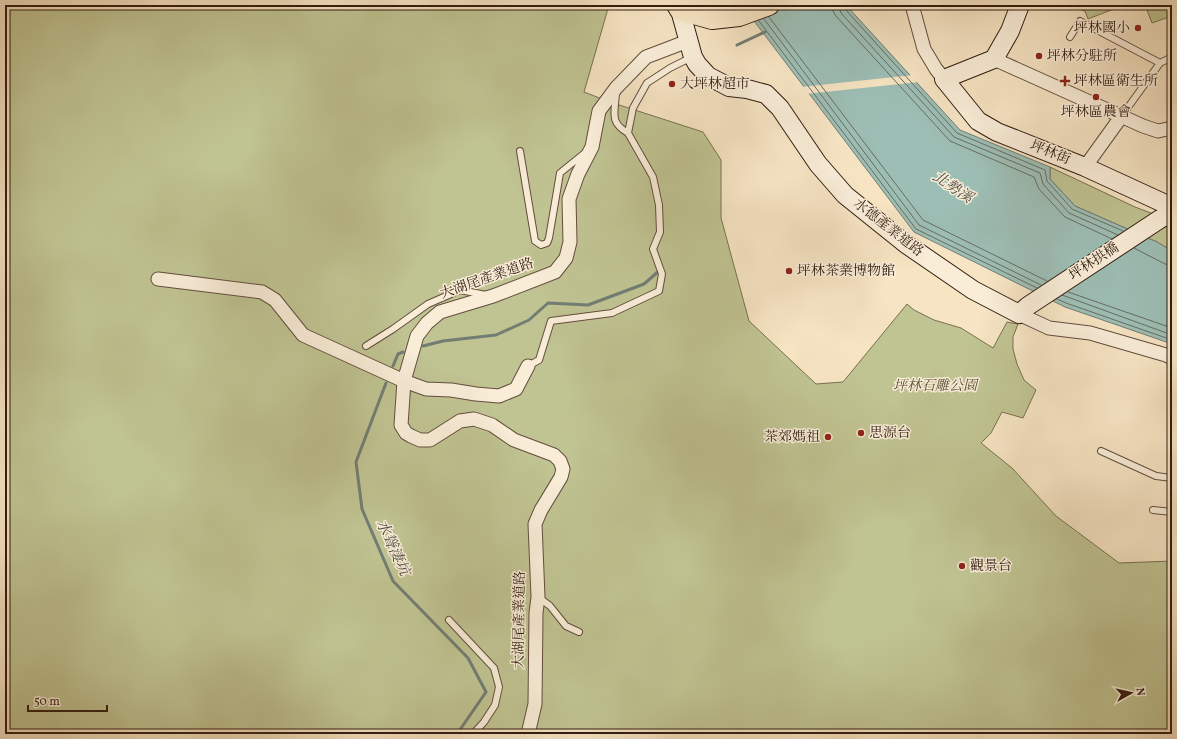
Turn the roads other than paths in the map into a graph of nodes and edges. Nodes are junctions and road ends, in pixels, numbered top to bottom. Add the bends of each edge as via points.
1 (769, 5) edge
2 (912, 5) edge
3 (917, 5) edge
4 (1020, 5) edge
5 (678, 8) edge
6 (916, 23) junction
7 (1070, 37) dead end
8 (691, 49) junction
9 (1172, 57) edge
10 (994, 59) junction
11 (1160, 63) junction
12 (944, 79) junction
13 (616, 88) junction
14 (1121, 117) junction
15 (1172, 128) edge
16 (628, 133) junction
17 (592, 147) junction
18 (520, 151) dead end
19 (1085, 167) junction
20 (1172, 207) edge
21 (1172, 213) edge
22 (158, 279) dead end
23 (493, 296) junction
24 (1019, 314) junction
25 (366, 346) dead end
26 (1172, 358) edge
27 (528, 366) joint
28 (404, 381) junction
29 (1101, 451) dead end
30 (1172, 478) edge
31 (1153, 510) dead end
32 (1172, 512) edge
33 (538, 597) junction
34 (449, 620) dead end
35 (579, 632) dead end
36 (473, 734) edge
37 (528, 734) edge

1 - 5 main road via 739,16 712,19
2 - 6 street
3 - 6 street
4 - 10 street via 1010,31
5 - 8 street, 水德產業道路
6 - 12 street via 924,49
7 - 11 lane via 1080,21
8 - 13 street, 大湖尾產業道路 via 646,57
8 - 16 lane via 647,84 633,108
8 - 24 street, 水德產業道路 via 697,64 708,76 729,87 766,94 780,108 818,164 845,194 906,244 973,290
9 - 11 lane
10 - 12 street
10 - 14 street
11 - 14 lane
12 - 19 street, 坪林街 via 978,121 997,132
13 - 16 lane via 614,118 618,127
13 - 17 street, 大湖尾產業道路 via 599,111
14 - 15 street via 1158,131
14 - 19 street
16 - 27 lane via 653,177 659,205 660,232 654,249 662,274 659,291 612,313 551,321 539,360
17 - 18 lane via 560,173 549,238 547,243 541,245 535,241
17 - 23 street, 大湖尾產業道路 via 568,200 570,242 566,258 555,272
19 - 20 street, 坪林街
21 - 24 street, 坪林拱橋
22 - 28 street via 262,292 275,300 303,335
23 - 25 lane via 460,290 428,304
23 - 28 street, 大湖尾產業道路 via 440,312 427,323 417,336
24 - 26 street, 水德產業道路 via 1049,328 1090,333
27 - 28 street via 516,389 499,396 426,389
28 - 33 street, 大湖尾產業道路 via 401,425 411,436 420,440 430,440 460,421 474,419 492,425 514,440 554,455 560,461 561,477 535,524
29 - 30 lane via 1156,476
31 - 32 lane
33 - 35 lane via 550,606 566,626
33 - 37 street, 大湖尾產業道路 via 535,704
34 - 36 lane via 494,668 499,687 496,705

